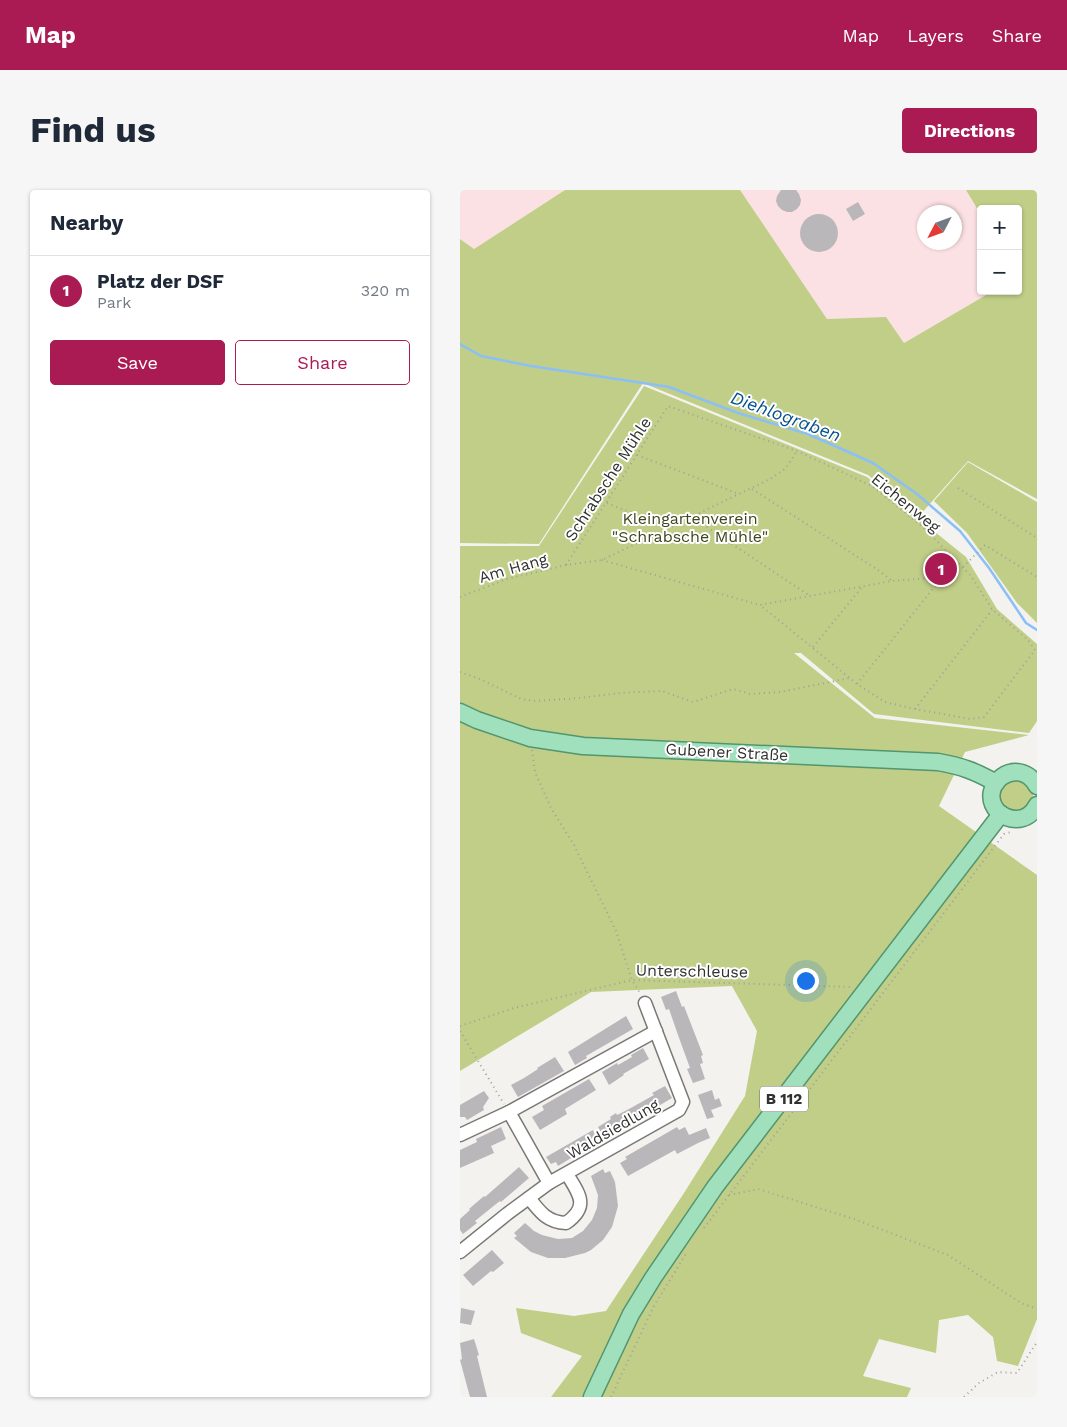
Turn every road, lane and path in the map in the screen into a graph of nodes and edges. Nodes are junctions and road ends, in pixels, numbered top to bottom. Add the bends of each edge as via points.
1 (668, 406) joint
2 (797, 451) junction
3 (637, 454) junction
4 (751, 488) junction
5 (958, 488) dead end
6 (739, 494) junction
7 (606, 503) junction
8 (690, 516) junction
9 (667, 527) junction
10 (1037, 538) edge
11 (945, 550) junction
12 (602, 560) junction
13 (955, 561) junction
14 (566, 565) junction
15 (963, 568) junction
16 (943, 577) junction
17 (1037, 577) edge
18 (925, 578) junction
19 (892, 581) junction
20 (862, 587) junction
21 (461, 595) edge
22 (810, 596) junction
23 (760, 605) junction
24 (992, 610) junction
25 (813, 647) junction
26 (460, 672) edge
27 (850, 678) junction
28 (858, 684) junction
29 (916, 709) junction
30 (460, 712) edge
31 (530, 738) junction
32 (1034, 777) edge
33 (996, 782) junction
34 (1037, 805) edge
35 (1000, 814) junction
36 (1004, 834) dead end
37 (632, 980) junction
38 (869, 987) junction
39 (645, 1003) joint
40 (460, 1026) edge
41 (460, 1031) edge
42 (656, 1031) junction
43 (508, 1112) junction
44 (460, 1135) edge
45 (567, 1174) junction
46 (549, 1184) junction
47 (736, 1193) dead end
48 (529, 1198) junction
49 (699, 1234) dead end
50 (688, 1250) dead end
51 (460, 1252) edge
52 (1037, 1309) edge
53 (1037, 1342) edge
54 (592, 1397) edge
55 (611, 1397) edge
56 (964, 1397) edge

1 - 2 path, Eichenweg
1 - 3 path, Schrabsche Mühle
2 - 4 path via 786,468
2 - 11 path, Eichenweg via 872,486 924,528
3 - 6 path
3 - 7 path, Schrabsche Mühle
4 - 6 path
4 - 19 path
5 - 10 path
6 - 8 path
7 - 9 path
7 - 14 path, Schrabsche Mühle
8 - 9 path
8 - 22 path
9 - 12 path
11 - 13 path, Eichenweg
11 - 18 path
12 - 14 path, Am Hang
12 - 23 path
13 - 15 path, Eichenweg
13 - 16 path
14 - 21 path, Am Hang via 507,579
15 - 17 path via 985,545
15 - 24 path, Eichenweg
16 - 18 path
16 - 28 path
18 - 19 path
19 - 20 path
20 - 22 path
20 - 25 path
22 - 23 path
23 - 25 path
24 - 29 path
24 - 29 path, Eichenweg via 1028,640 1035,650 984,718 970,719
25 - 27 path
26 - 27 path via 520,699 536,701 662,691 693,702 733,689 750,694 780,692
27 - 28 path
28 - 29 path via 885,702
30 - 31 main road, Gubener Straße
31 - 33 main road, Gubener Straße via 583,746 938,762 962,766
31 - 37 path via 535,772 616,931
32 - 33 main road via 1008,773
33 - 35 main road via 992,798
34 - 35 main road via 1023,818 1011,819
35 - 38 main road, B 112
36 - 49 path
37 - 38 path, Unterschleuse
37 - 39 path
37 - 40 path, Unterschleuse via 514,1008
38 - 54 main road, B 112 via 715,1187 653,1278 631,1314
39 - 42 street, Waldsiedlung
41 - 43 path
42 - 43 street
42 - 45 street, Waldsiedlung via 683,1102 679,1110
43 - 44 street
43 - 46 street
45 - 46 street, Waldsiedlung
45 - 48 street, Waldsiedlung via 579,1194 581,1207 566,1223 556,1223 547,1218
46 - 48 street, Waldsiedlung
47 - 52 path via 758,1189 863,1222 948,1255 1020,1303
48 - 51 street, Waldsiedlung
50 - 55 path via 654,1306
53 - 56 path via 1017,1373 998,1372 979,1382

